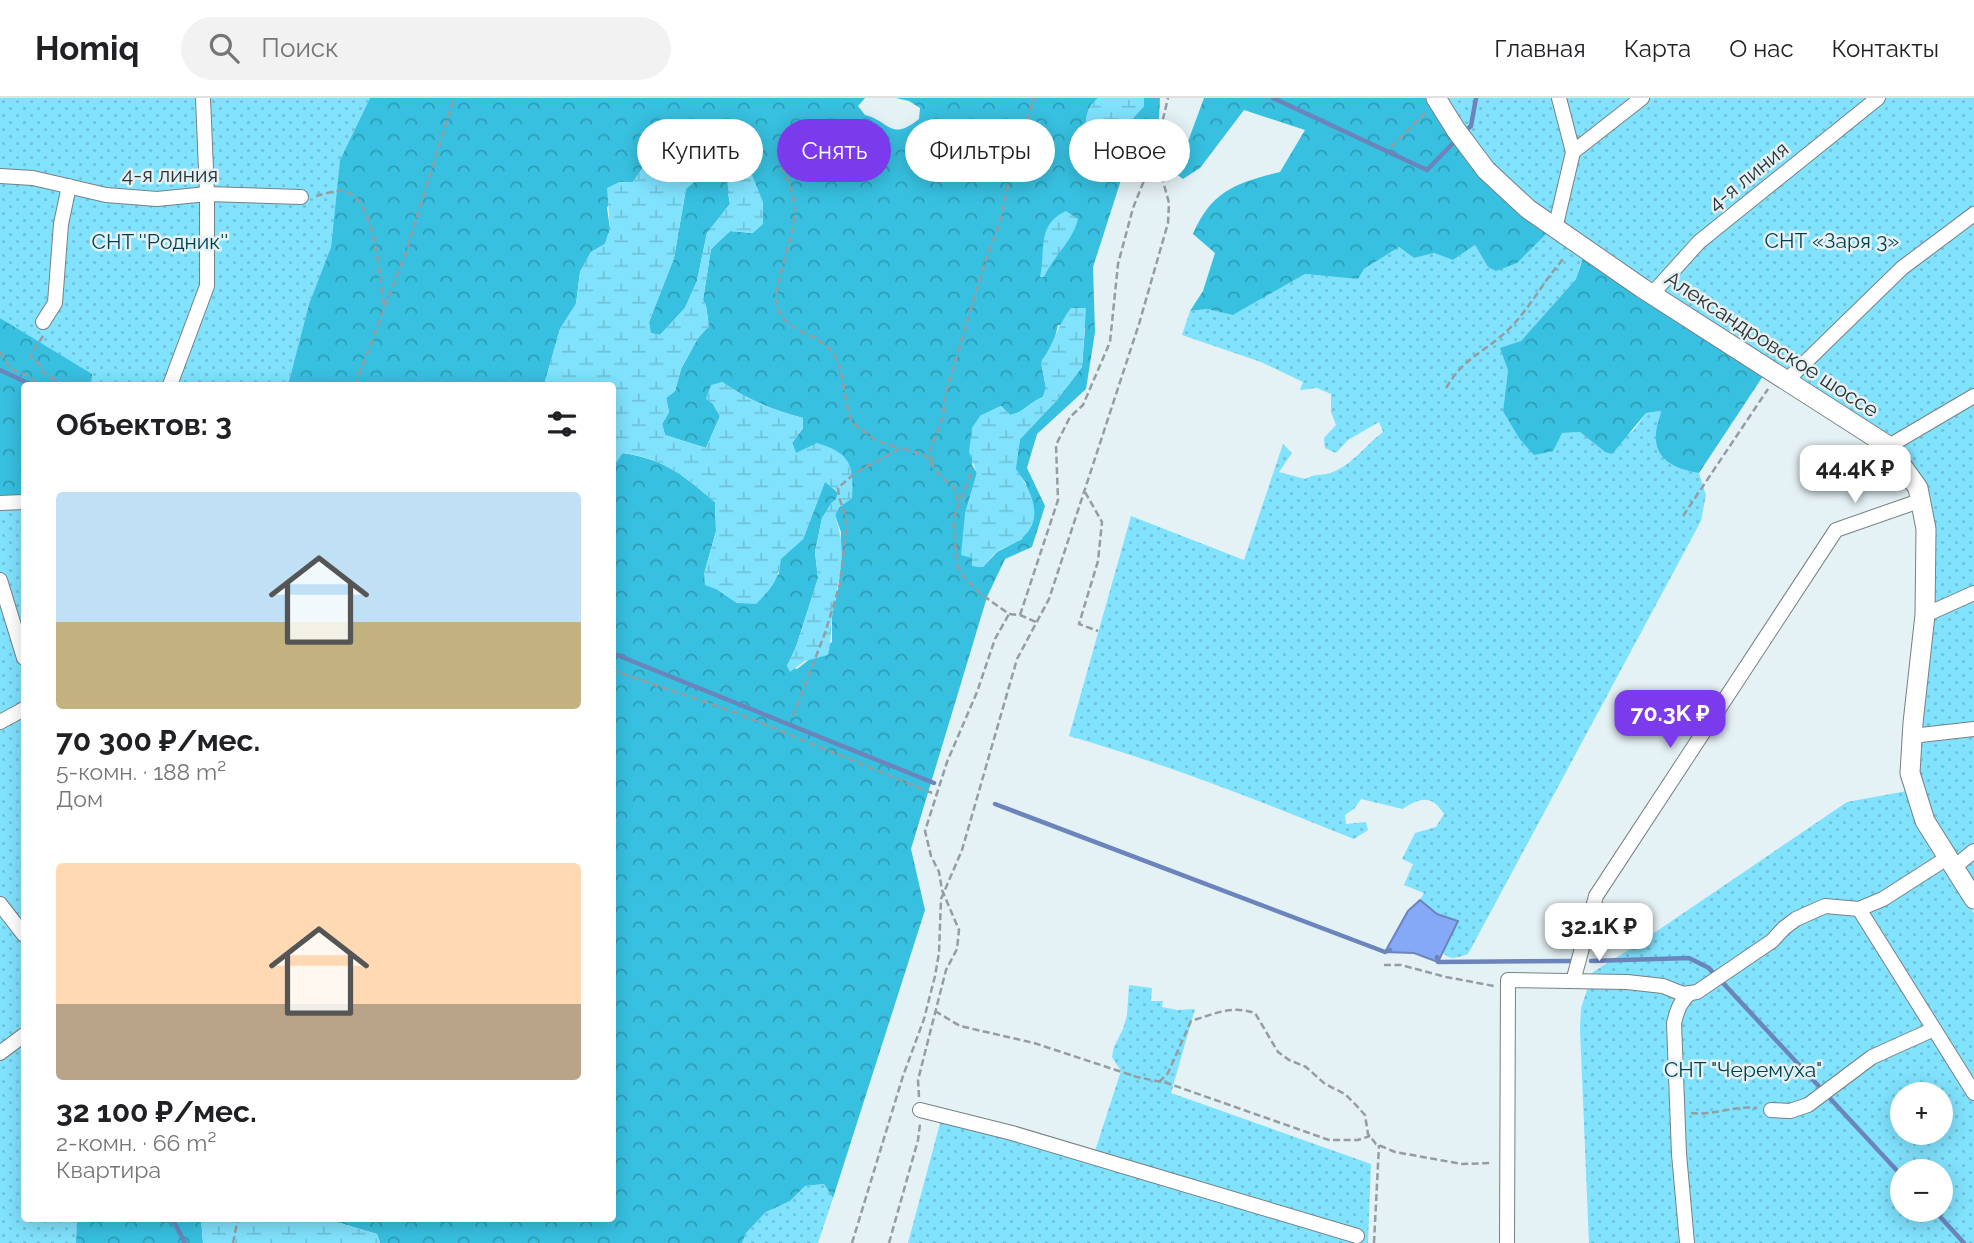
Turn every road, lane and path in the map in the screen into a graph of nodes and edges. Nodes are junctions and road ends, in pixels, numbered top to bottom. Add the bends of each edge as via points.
1 (203, 98) edge
2 (454, 98) edge
3 (1034, 98) edge
4 (1168, 98) edge
5 (1559, 98) edge
6 (1642, 98) edge
7 (1878, 98) edge
8 (1436, 100) edge
9 (1163, 119) edge
10 (1391, 147) dead end
11 (1573, 152) junction
12 (0, 176) edge
13 (789, 182) edge
14 (1144, 182) edge
15 (1163, 182) edge
16 (69, 187) junction
17 (207, 194) junction
18 (301, 197) joint
19 (1974, 214) edge
20 (1555, 229) junction
21 (1574, 243) junction
22 (1653, 294) junction
23 (384, 308) junction
24 (43, 322) joint
25 (0, 352) edge
26 (1782, 377) junction
27 (36, 382) edge
28 (58, 382) edge
29 (171, 382) edge
30 (356, 382) edge
31 (1446, 388) dead end
32 (1974, 396) edge
33 (1889, 446) junction
34 (901, 448) junction
35 (933, 466) junction
36 (971, 473) dead end
37 (1085, 492) junction
38 (1922, 500) junction
39 (21, 502) edge
40 (0, 503) edge
41 (960, 506) junction
42 (1683, 516) dead end
43 (0, 580) edge
44 (1974, 593) edge
45 (1009, 614) junction
46 (1020, 615) junction
47 (1925, 615) junction
48 (1037, 622) junction
49 (1098, 631) dead end
50 (21, 648) edge
51 (616, 671) edge
52 (21, 711) edge
53 (793, 716) dead end
54 (0, 722) edge
55 (1974, 729) edge
56 (1912, 736) junction
57 (937, 795) junction
58 (1974, 851) edge
59 (1950, 863) junction
60 (943, 893) junction
61 (1974, 899) edge
62 (0, 904) edge
63 (1859, 909) junction
64 (21, 931) edge
65 (1384, 965) dead end
66 (1575, 974) dead end
67 (1508, 988) junction
68 (1690, 993) junction
69 (935, 1011) junction
70 (1934, 1030) junction
71 (21, 1037) edge
72 (0, 1053) edge
73 (1159, 1082) junction
74 (1974, 1093) edge
75 (920, 1110) junction
76 (1770, 1110) joint
77 (1677, 1111) junction
78 (1370, 1136) junction
79 (1379, 1145) junction
80 (1507, 1166) junction
81 (237, 1222) edge
82 (1357, 1236) dead end
83 (233, 1243) edge
84 (852, 1243) edge
85 (889, 1243) edge
86 (1374, 1243) edge
87 (1507, 1243) edge
88 (1687, 1243) edge

1 - 17 street
2 - 23 path
3 - 35 path via 945,395 943,417 930,450
4 - 9 path
5 - 11 street
6 - 11 street
7 - 22 street, 4-я линия via 1699,242
8 - 10 path
8 - 20 street, Александровское шоссе via 1486,170
11 - 20 street
12 - 16 street, 4-я линия
13 - 34 path via 795,224 776,292 777,309 783,319 831,349 841,367 852,424 877,441
14 - 46 path via 1118,264 1110,342 1083,405 1070,417 1056,446 1058,500
15 - 37 path via 1168,223
16 - 17 street, 4-я линия via 157,199
16 - 24 street via 61,224 55,303
17 - 18 street, 4-я линия
17 - 29 street via 207,286
18 - 23 path via 344,191 357,198 369,216
19 - 26 street via 1902,268
20 - 21 street, Александровское шоссе
21 - 22 street, Александровское шоссе
21 - 31 path via 1500,337 1464,363
22 - 26 street, Александровское шоссе
23 - 30 path
24 - 28 path via 43,336 30,356
25 - 27 path via 11,369
26 - 33 street, Александровское шоссе
26 - 42 path
32 - 33 street
33 - 38 street, Александровское шоссе
34 - 35 path via 925,456
34 - 53 path via 855,473 838,488 847,521 840,584
35 - 41 path via 954,487
36 - 41 path
37 - 48 path
37 - 49 path via 1102,522 1098,561 1079,624
38 - 47 street, Александровское шоссе
38 - 66 street via 1836,530 1595,896
39 - 40 street
41 - 45 path via 953,520 957,564 981,594
43 - 50 street
44 - 47 street
45 - 46 path
45 - 57 path via 995,639
46 - 48 path
47 - 56 street, Александровское шоссе
48 - 60 path via 1017,659 967,837
51 - 57 path via 734,712
52 - 54 street
55 - 56 street
56 - 59 street, Александровское шоссе via 1910,772 1925,821
57 - 60 path via 925,831
58 - 59 street
59 - 61 street, Александровское шоссе
59 - 63 street
60 - 69 path via 959,930 957,950 946,970
60 - 84 path via 939,953 927,1008
62 - 64 street
63 - 68 street via 1825,906 1796,919 1772,941
63 - 70 street
65 - 67 path
67 - 68 street via 1508,980 1572,980 1663,986
67 - 80 street
68 - 77 street via 1677,1009 1674,1023
69 - 73 path via 960,1026 1034,1043
69 - 75 path via 918,1080
70 - 74 street
70 - 76 street via 1872,1057 1808,1105 1790,1111
71 - 72 street
73 - 78 path via 1329,1140
73 - 78 path via 1168,1073 1191,1021 1237,1008 1255,1013 1278,1052 1354,1102 1365,1115
75 - 82 street
75 - 85 path via 918,1140
76 - 77 path via 1744,1106 1699,1114
77 - 88 street
78 - 79 path
79 - 80 path via 1462,1164
79 - 86 path
80 - 87 street
81 - 83 path

